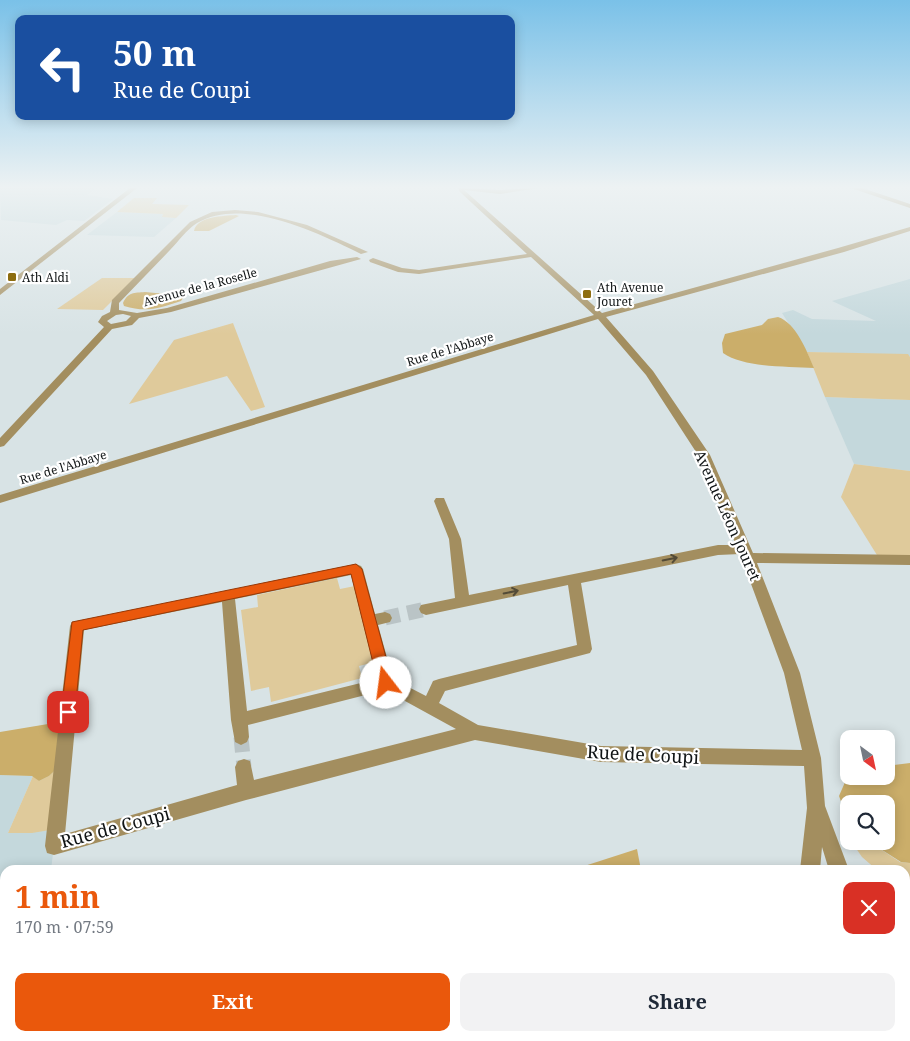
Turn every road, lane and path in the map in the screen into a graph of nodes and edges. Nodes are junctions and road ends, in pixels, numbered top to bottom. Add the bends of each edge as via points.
1 (72, 237) edge
2 (179, 237) edge
3 (330, 237) edge
4 (512, 237) edge
5 (885, 237) edge
6 (364, 252) junction
7 (532, 255) junction
8 (356, 259) junction
9 (373, 260) junction
10 (0, 293) edge
11 (114, 313) junction
12 (136, 316) junction
13 (600, 316) junction
14 (109, 326) junction
15 (0, 444) edge
16 (0, 499) edge
17 (440, 501) dead end
18 (746, 554) junction
19 (910, 560) edge
20 (574, 579) junction
21 (228, 596) junction
22 (463, 602) junction
23 (426, 609) tunnel mouth
24 (386, 683) junction
25 (430, 706) junction
26 (239, 720) junction
27 (475, 732) junction
28 (241, 737) tunnel mouth
29 (812, 758) junction
30 (244, 767) tunnel mouth
31 (246, 791) junction
32 (816, 808) junction
33 (810, 865) edge
34 (837, 865) edge

1 - 10 street
2 - 11 street via 116,302
3 - 6 street
4 - 7 street, Avenue Léon Jouret
5 - 13 street, Rue de l'Abbaye
6 - 8 street via 355,255
6 - 9 street, Avenue de la Roselle via 378,255
7 - 9 street, Avenue de la Roselle via 419,272 401,270
7 - 13 street, Avenue Léon Jouret
8 - 9 street, Avenue de la Roselle
8 - 12 street, Avenue de la Roselle
11 - 12 street, Avenue de la Roselle via 127,312
11 - 14 street via 103,319 103,324
12 - 14 street, Avenue de la Roselle via 129,323
13 - 16 street, Rue de l'Abbaye
13 - 18 street, Avenue Léon Jouret via 650,373 704,455
14 - 15 street
17 - 22 street via 455,539
18 - 19 street
20 -> 18 street via 718,550
18 - 29 street, Avenue Léon Jouret via 792,673
22 -> 20 street
20 - 25 street via 585,648 439,686
21 - 24 street, Rue de Coupi via 356,569 377,619
21 - 26 street
21 - 31 street, Rue de Coupi via 77,626 54,846
22 - 23 street
24 - 25 street, Rue de Coupi
24 - 26 street
25 - 27 street, Rue de Coupi
26 - 28 street
27 - 29 street, Rue de Coupi via 601,754
27 - 31 street, Rue de Coupi
29 - 32 street, Avenue Léon Jouret
30 - 31 street
32 - 33 street, Avenue Léon Jouret
32 - 34 street, Avenue Léon Jouret

